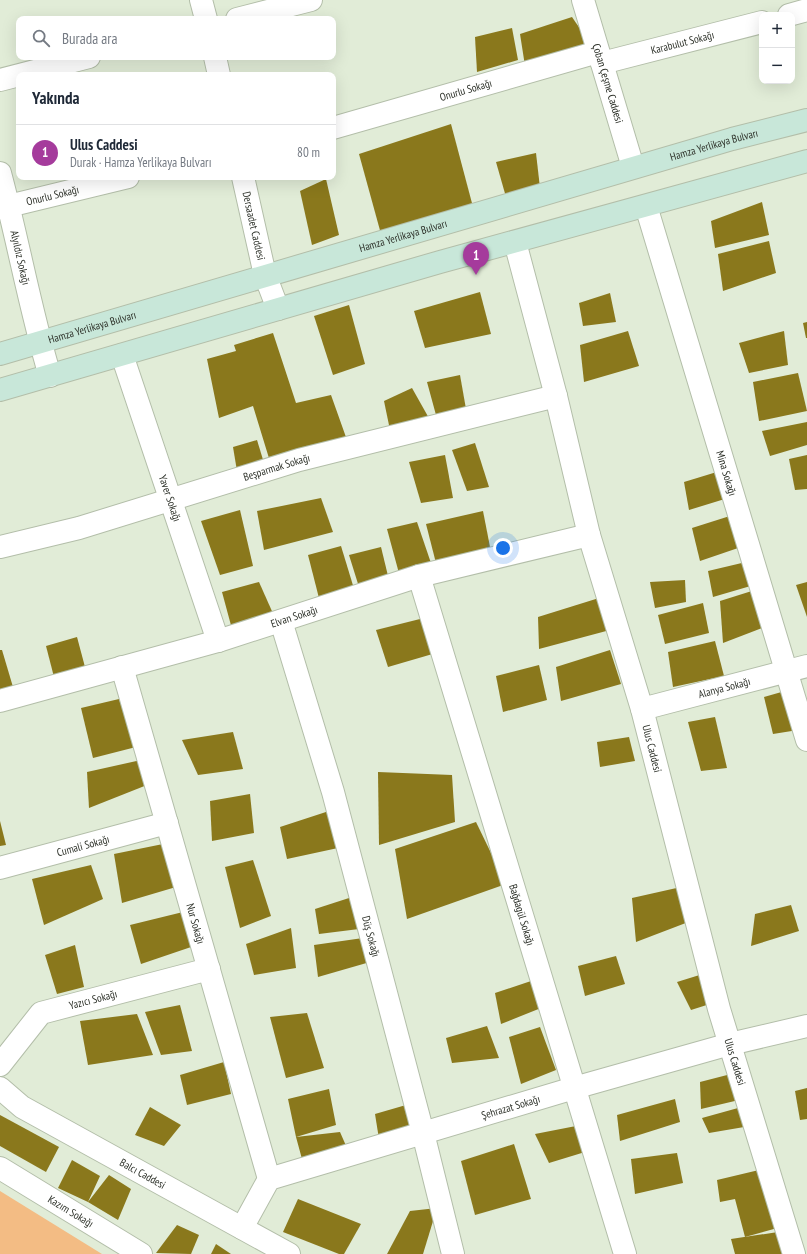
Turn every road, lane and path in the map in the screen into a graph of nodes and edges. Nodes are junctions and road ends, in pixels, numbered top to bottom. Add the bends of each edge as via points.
1 (201, 0) edge
2 (310, 0) edge
3 (582, 0) edge
4 (807, 10) edge
5 (795, 13) edge
6 (205, 16) edge
7 (249, 16) edge
8 (759, 23) edge
9 (600, 57) junction
10 (77, 60) edge
11 (216, 60) edge
12 (31, 72) edge
13 (218, 72) edge
14 (16, 76) edge
15 (0, 80) edge
16 (807, 120) edge
17 (336, 127) edge
18 (807, 161) edge
19 (633, 167) junction
20 (0, 173) edge
21 (115, 180) edge
22 (244, 180) edge
23 (4, 206) edge
24 (646, 206) junction
25 (515, 242) junction
26 (265, 275) junction
27 (278, 309) junction
28 (40, 342) junction
29 (0, 354) edge
30 (122, 355) junction
31 (50, 376) junction
32 (0, 390) edge
33 (556, 396) junction
34 (171, 499) junction
35 (589, 535) junction
36 (0, 548) edge
37 (419, 576) junction
38 (282, 621) junction
39 (218, 641) junction
40 (807, 666) edge
41 (122, 668) junction
42 (786, 671) junction
43 (0, 701) edge
44 (642, 708) junction
45 (807, 740) edge
46 (167, 823) junction
47 (0, 868) edge
48 (209, 969) junction
49 (807, 1026) edge
50 (730, 1044) junction
51 (0, 1065) edge
52 (0, 1088) edge
53 (574, 1088) junction
54 (423, 1133) junction
55 (0, 1168) edge
56 (269, 1179) junction
57 (242, 1228) junction
58 (141, 1254) edge
59 (289, 1254) edge
60 (453, 1254) edge
61 (625, 1254) edge
62 (794, 1254) edge

1 - 6 street
2 - 7 street
3 - 9 street, Çoban Çeşme Caddesi
4 - 5 street
8 - 9 street, Karabulut Sokağı
9 - 17 street, Onurlu Sokağı
9 - 19 street, Çoban Çeşme Caddesi
10 - 12 street
11 - 13 street
14 - 15 street
16 - 19 main road, Hamza Yerlikaya Bulvarı
18 - 24 main road
19 - 26 main road, Hamza Yerlikaya Bulvarı
20 - 23 street, Alyıldız Sokağı
21 - 23 street, Onurlu Sokağı
22 - 26 street, Dersaadet Caddesi
23 - 28 street, Alyıldız Sokağı
24 - 25 main road
24 - 42 street, Mina Sokağı
25 - 27 main road
25 - 33 street, Ulus Caddesi
26 - 27 street, Dersaadet Caddesi
26 - 28 main road, Hamza Yerlikaya Bulvarı
27 - 30 main road
28 - 29 main road, Hamza Yerlikaya Bulvarı
28 - 31 street, Alyıldız Sokağı
30 - 31 main road
30 - 34 street, Yaver Sokağı
31 - 32 main road
33 - 34 street, Beşparmak Sokağı via 299,460
33 - 35 street, Ulus Caddesi
34 - 36 street, Beşparmak Sokağı via 79,528
34 - 39 street, Yaver Sokağı
35 - 37 street, Elvan Sokağı
35 - 44 street, Ulus Caddesi
37 - 38 street, Elvan Sokağı
37 - 53 street, Bağdagül Sokağı
38 - 39 street, Elvan Sokağı
38 - 54 street, Düş Sokağı via 333,792
39 - 41 street, Elvan Sokağı
40 - 42 street, Alanya Sokağı
41 - 43 street, Elvan Sokağı
41 - 46 street, Nur Sokağı
42 - 44 street, Alanya Sokağı
42 - 45 street, Mina Sokağı
44 - 50 street, Ulus Caddesi
46 - 47 street, Cumali Sokağı
46 - 48 street, Nur Sokağı
48 - 51 street, Yazıcı Sokağı via 41,1013
48 - 56 street, Nur Sokağı
49 - 50 street, Şehrazat Sokağı
50 - 53 street, Şehrazat Sokağı
50 - 62 street, Ulus Caddesi
52 - 57 street, Balcı Caddesi via 22,1107
53 - 54 street, Şehrazat Sokağı
53 - 61 street, Bağdagül Sokağı
54 - 56 street, Şehrazat Sokağı
54 - 60 street, Düş Sokağı
55 - 58 street, Kazım Sokağı
56 - 57 street
57 - 59 street, Balcı Caddesi

